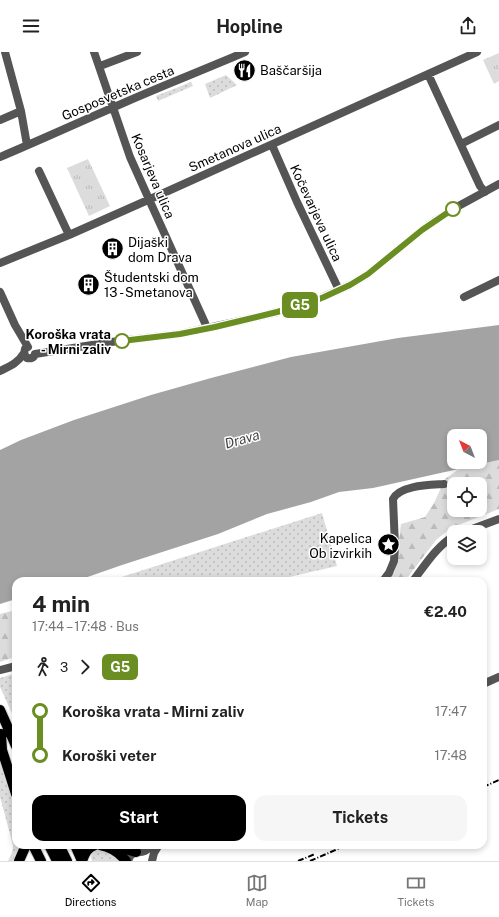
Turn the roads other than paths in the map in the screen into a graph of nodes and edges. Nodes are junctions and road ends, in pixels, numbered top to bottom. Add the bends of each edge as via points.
1 (5, 52) edge
2 (94, 52) edge
3 (137, 52) edge
4 (245, 52) edge
5 (477, 52) edge
6 (100, 66) junction
7 (428, 74) junction
8 (113, 107) junction
9 (21, 111) junction
10 (0, 120) edge
11 (499, 124) edge
12 (461, 144) junction
13 (27, 145) junction
14 (272, 145) junction
15 (0, 156) edge
16 (39, 171) dead end
17 (499, 184) edge
18 (484, 192) junction
19 (149, 200) junction
20 (69, 235) junction
21 (0, 263) edge
22 (499, 280) edge
23 (339, 290) junction
24 (0, 292) edge
25 (464, 297) dead end
26 (207, 329) junction
27 (29, 353) junction
28 (0, 371) edge
29 (444, 484) dead end
30 (499, 519) edge
31 (483, 525) edge
32 (447, 541) edge
33 (386, 577) edge
34 (416, 577) edge
35 (12, 668) edge
36 (0, 670) edge
37 (499, 677) edge
38 (487, 682) edge
39 (0, 710) edge
40 (3, 732) edge
41 (12, 737) edge
42 (12, 742) edge
43 (12, 758) edge
44 (12, 781) edge
45 (24, 849) edge
46 (35, 849) edge
47 (52, 849) edge
48 (61, 849) edge
49 (77, 849) edge
50 (88, 849) edge
51 (113, 849) edge
52 (127, 849) edge
53 (145, 849) edge
54 (157, 849) edge
55 (139, 852) junction
56 (19, 861) edge
57 (41, 861) edge
58 (57, 861) edge
59 (67, 861) edge
60 (82, 861) edge
61 (127, 861) edge
62 (152, 861) edge

1 - 9 street
2 - 6 street, Kosarjeva ulica
3 - 6 street
4 - 8 street, Gosposvetska cesta
5 - 7 street, Smetanova ulica
6 - 8 street, Kosarjeva ulica
7 - 12 street
7 - 14 street, Smetanova ulica
8 - 13 street, Gosposvetska cesta
8 - 19 street, Kosarjeva ulica via 130,157
9 - 10 street
9 - 13 street
11 - 12 street
12 - 18 street
13 - 15 street, Gosposvetska cesta
14 - 19 street, Smetanova ulica
14 - 23 street, Kočevarjeva ulica
16 - 20 street
17 - 18 street
18 - 23 street via 436,220 368,274
19 - 20 street, Smetanova ulica
19 - 26 street, Kosarjeva ulica
20 - 21 street, Smetanova ulica
22 - 25 street
23 - 26 street via 312,302
24 - 27 street
26 - 27 street via 46,353
27 - 28 street
29 - 33 street via 410,488 395,494 394,561
30 - 31 street
32 - 34 street
35 - 36 street
37 - 38 street
39 - 40 main road
40 - 41 main road
40 - 42 main road
40 - 43 main road
40 - 44 main road via 2,750
45 - 56 main road
46 - 57 main road
47 - 58 main road
48 - 59 main road
49 - 60 main road
50 - 60 main road
51 - 61 main road
52 - 55 main road
53 - 55 street
54 - 62 street
55 - 61 street via 131,855
55 - 62 street via 149,856

